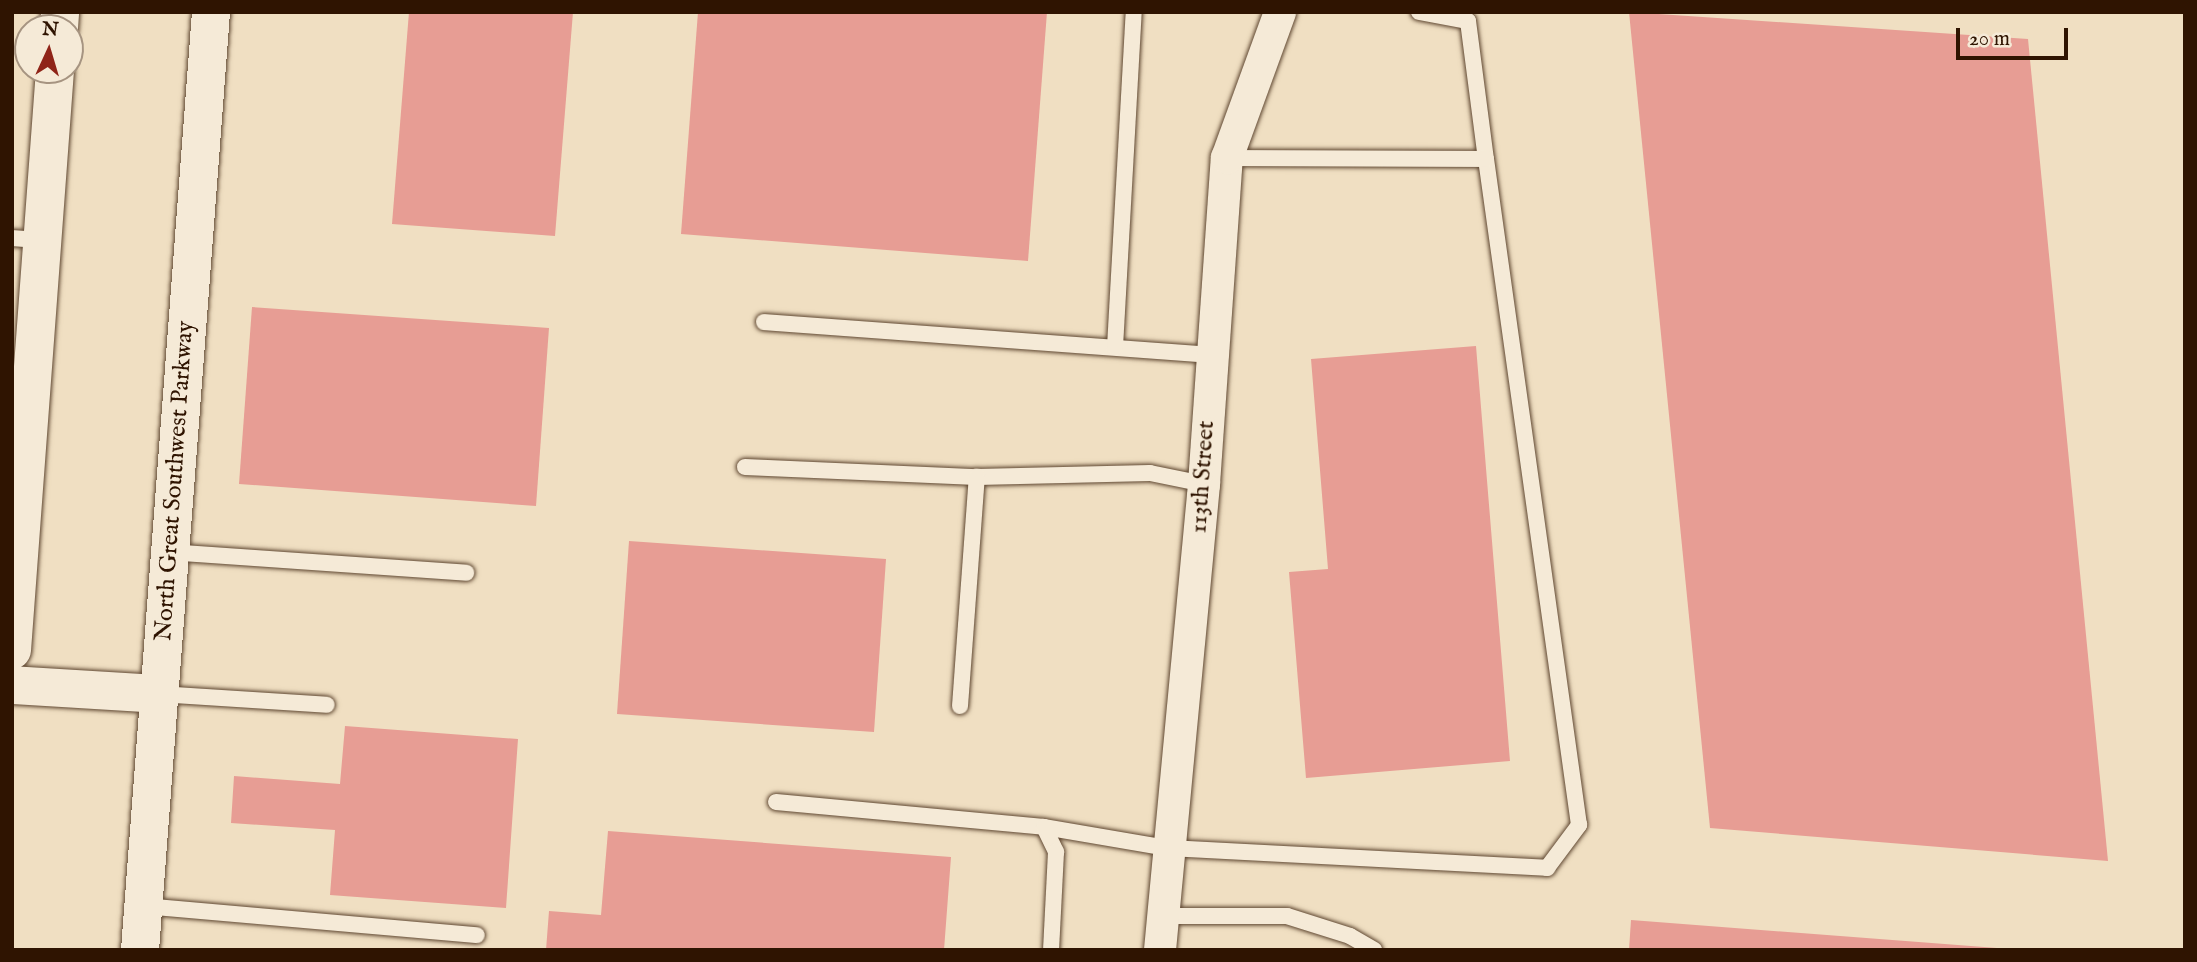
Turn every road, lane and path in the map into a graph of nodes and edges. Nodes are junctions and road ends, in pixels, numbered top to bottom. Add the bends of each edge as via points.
1 (211, 12) edge
2 (1134, 12) edge
3 (1280, 12) edge
4 (1419, 12) edge
5 (53, 84) edge
6 (1227, 158) junction
7 (1486, 159) junction
8 (27, 239) edge
9 (764, 322) dead end
10 (1115, 347) junction
11 (1211, 355) junction
12 (745, 467) dead end
13 (977, 477) junction
14 (1203, 484) junction
15 (169, 552) junction
16 (467, 573) dead end
17 (12, 650) edge
18 (12, 685) edge
19 (159, 694) junction
20 (327, 705) dead end
21 (960, 706) dead end
22 (776, 802) dead end
23 (1044, 827) junction
24 (1167, 848) junction
25 (143, 906) junction
26 (1163, 916) junction
27 (477, 935) dead end
28 (139, 950) edge
29 (1051, 950) edge
30 (1160, 950) edge
31 (1374, 950) edge

1 - 15 street, North Great Southwest Parkway
2 - 10 lane
3 - 6 street, 113th Street
4 - 7 lane via 1468,21
5 - 8 street
6 - 7 lane
6 - 11 street, 113th Street
7 - 24 lane via 1579,825 1547,868
8 - 17 street
9 - 10 lane
10 - 11 lane
11 - 14 street, 113th Street
12 - 13 lane
13 - 14 lane via 1150,473
13 - 21 lane
14 - 24 street, 113th Street
15 - 16 lane
15 - 19 street, North Great Southwest Parkway
18 - 19 street
19 - 20 lane
19 - 25 street, North Great Southwest Parkway
22 - 23 lane
23 - 24 lane
23 - 29 lane via 1056,852
24 - 26 street, 113th Street
25 - 27 lane
25 - 28 street, North Great Southwest Parkway
26 - 30 street, 113th Street
26 - 31 lane via 1287,916 1350,936

